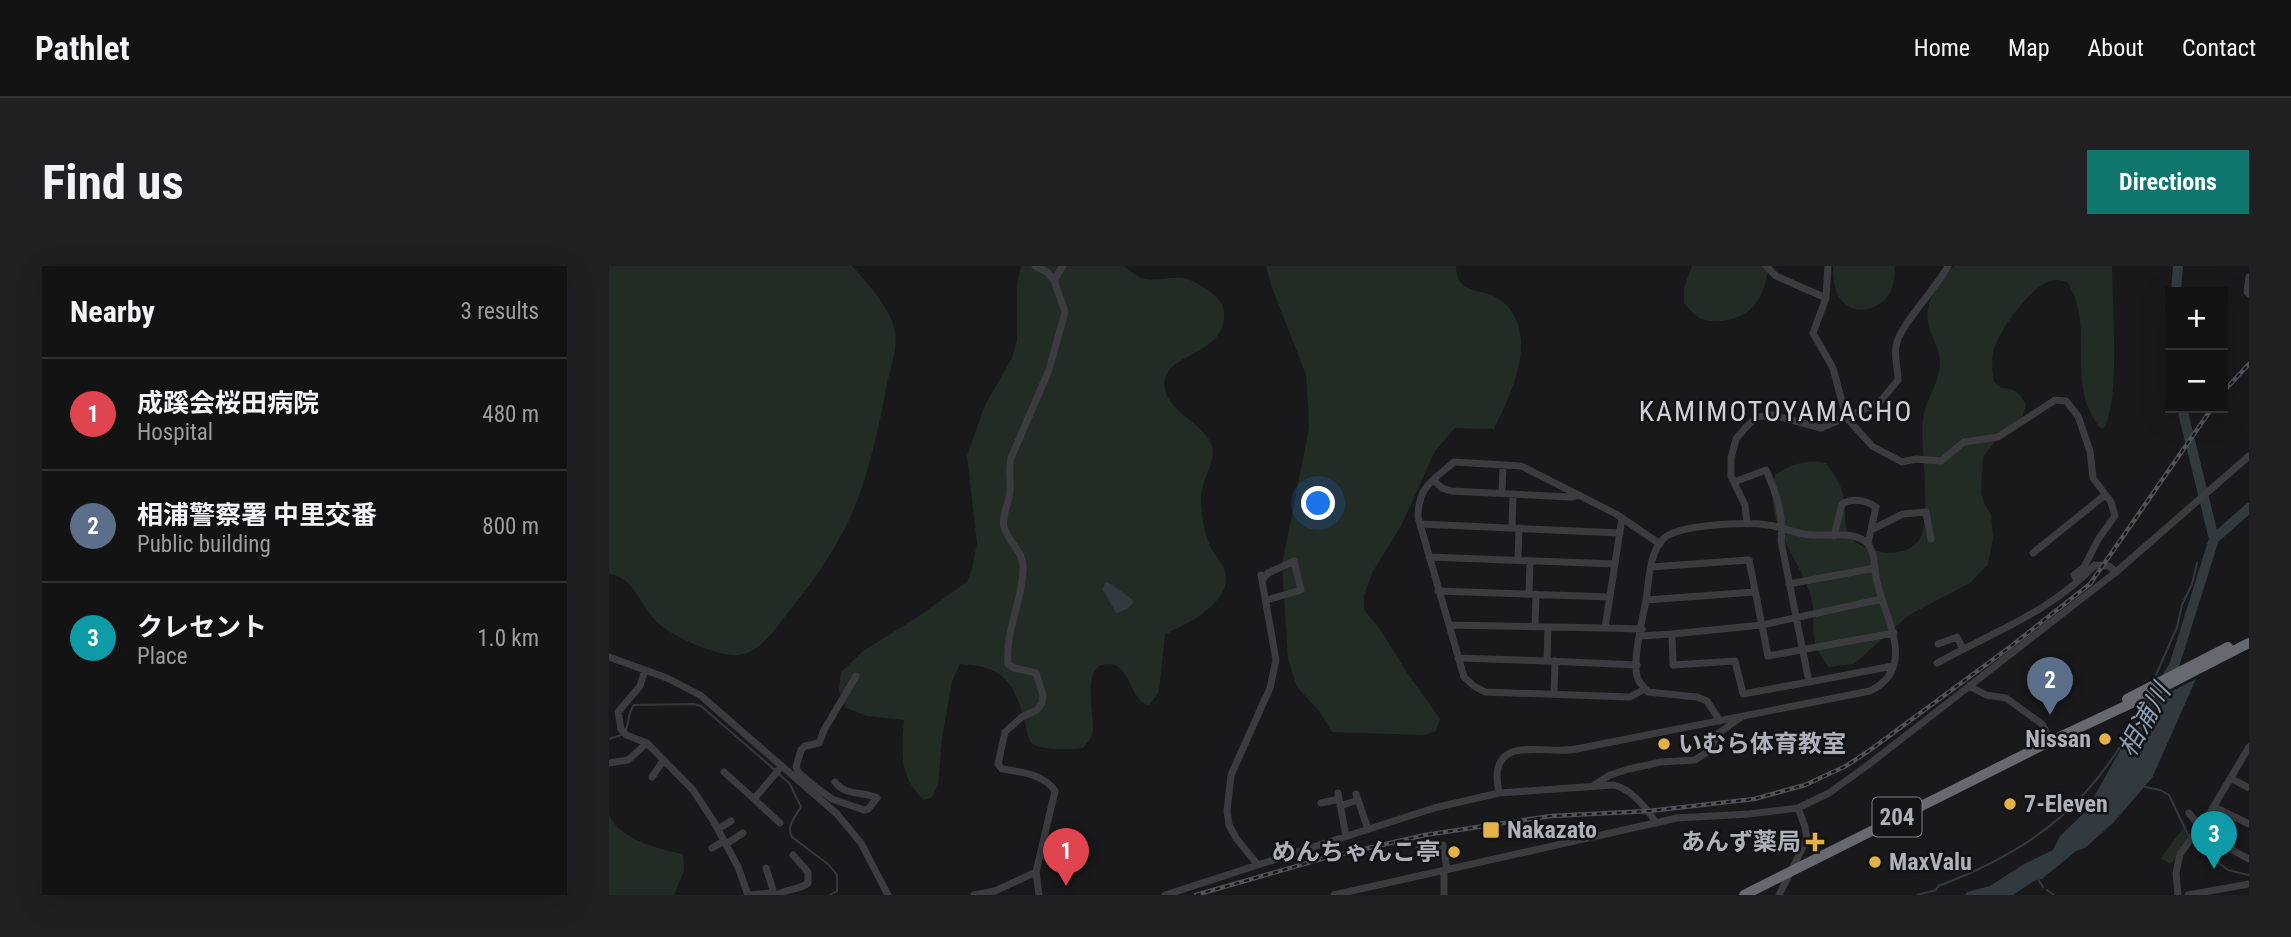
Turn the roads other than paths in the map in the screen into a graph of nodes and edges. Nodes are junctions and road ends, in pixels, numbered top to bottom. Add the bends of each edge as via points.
1 (1035, 266) edge
2 (1063, 266) edge
3 (1766, 266) edge
4 (1828, 266) edge
5 (1948, 266) edge
6 (2248, 266) edge
7 (2249, 276) edge
8 (1054, 280) junction
9 (2249, 294) edge
10 (1826, 298) junction
11 (1846, 417) junction
12 (2249, 456) edge
13 (1503, 464) junction
14 (1433, 480) junction
15 (1734, 482) junction
16 (1502, 493) junction
17 (1513, 494) junction
18 (1580, 495) junction
19 (2105, 495) junction
20 (1622, 518) junction
21 (1420, 524) junction
22 (1747, 524) junction
23 (1516, 528) junction
24 (1782, 528) junction
25 (1871, 530) junction
26 (1620, 533) junction
27 (1834, 536) junction
28 (1931, 539) dead end
29 (1868, 543) junction
30 (1660, 544) junction
31 (2033, 553) dead end
32 (1429, 557) junction
33 (1518, 560) junction
34 (1530, 561) junction
35 (1615, 564) junction
36 (1651, 567) junction
37 (1875, 568) junction
38 (2116, 572) junction
39 (2077, 581) junction
40 (1789, 583) junction
41 (1438, 591) junction
42 (1755, 592) junction
43 (1533, 594) junction
44 (1610, 597) junction
45 (1882, 599) junction
46 (1267, 600) junction
47 (1646, 600) junction
48 (1796, 618) junction
49 (1449, 625) junction
50 (1762, 625) junction
51 (1535, 626) junction
52 (1548, 627) junction
53 (1605, 628) junction
54 (1641, 633) junction
55 (1894, 633) junction
56 (1672, 634) junction
57 (2249, 640) edge
58 (1938, 644) dead end
59 (1802, 649) junction
60 (1963, 649) junction
61 (609, 657) edge
62 (1458, 658) junction
63 (1551, 661) junction
64 (1937, 663) dead end
65 (1637, 665) junction
66 (1893, 666) junction
67 (645, 670) junction
68 (856, 676) dead end
69 (1809, 682) junction
70 (1969, 686) junction
71 (1645, 689) junction
72 (1554, 694) junction
73 (1741, 717) junction
74 (1720, 721) junction
75 (2051, 741) junction
76 (647, 743) junction
77 (2249, 747) edge
78 (663, 761) junction
79 (609, 763) edge
80 (779, 770) junction
81 (724, 772) dead end
82 (652, 778) dead end
83 (2232, 779) junction
84 (835, 782) dead end
85 (1592, 786) junction
86 (811, 787) junction
87 (2249, 788) edge
88 (1499, 793) junction
89 (754, 799) junction
90 (1339, 800) junction
91 (1321, 803) dead end
92 (2214, 807) junction
93 (1798, 808) junction
94 (2189, 813) dead end
95 (731, 821) dead end
96 (780, 822) dead end
97 (1656, 823) junction
98 (2249, 824) edge
99 (718, 829) junction
100 (1368, 829) junction
101 (2199, 829) junction
102 (743, 833) dead end
103 (1346, 836) junction
104 (725, 843) junction
105 (712, 848) dead end
106 (1419, 848) dead end
107 (793, 855) dead end
108 (2249, 859) edge
109 (1257, 864) junction
110 (766, 868) dead end
111 (1445, 870) junction
112 (1791, 871) junction
113 (1036, 872) junction
114 (2249, 884) edge
115 (749, 895) edge
116 (777, 895) edge
117 (888, 895) edge
118 (974, 895) edge
119 (1039, 895) edge
120 (1165, 895) edge
121 (1334, 895) edge
122 (1444, 895) edge
123 (1744, 895) edge
124 (1779, 895) edge
125 (2178, 895) edge
126 (2188, 895) edge

1 - 8 street
2 - 8 street
3 - 10 street via 1776,276
4 - 10 street
5 - 11 street via 1901,331 1896,344 1896,385 1879,403
6 - 7 street
7 - 9 street
8 - 113 street via 1065,312 1049,370 1011,458 1004,527 1019,552 1023,570 1008,664 1036,673 1042,703 1005,732 998,764 1049,782 1055,791
10 - 11 street via 1813,332 1833,368
11 - 15 street via 1821,428 1773,415 1757,417 1736,439 1731,458
11 - 19 street via 1872,446 1891,458 1941,461 1964,442 1998,437 2055,400 2066,401 2078,416 2093,478
12 - 38 street
13 - 14 street via 1454,462
13 - 16 street
13 - 18 street via 1521,466
14 - 16 street via 1451,491
14 - 21 street via 1418,501
15 - 22 street via 1745,505
15 - 24 street via 1766,470 1777,496
16 - 17 street
17 - 18 street
17 - 23 street
18 - 20 street
19 - 31 street
19 - 39 street via 2115,516 2084,567 2074,575
20 - 26 street
20 - 30 street
21 - 23 street
21 - 32 street
22 - 24 street
22 - 30 street via 1693,528 1676,532
23 - 26 street
23 - 33 street
24 - 27 street via 1804,535
24 - 40 street
25 - 27 street via 1876,506 1848,500 1842,504
25 - 28 street via 1903,514 1926,512
25 - 29 street
26 - 35 street
27 - 29 street via 1855,536
29 - 37 street
30 - 36 street
32 - 33 street
32 - 41 street
33 - 34 street
34 - 35 street
34 - 43 street
35 - 44 street
36 - 42 street via 1749,560
36 - 47 street
37 - 40 street
37 - 45 street
38 - 39 street via 2095,565
38 - 70 street
39 - 60 street via 2063,596
40 - 48 street
41 - 43 street
41 - 49 street
42 - 47 street
42 - 50 street
43 - 44 street
43 - 51 street
44 - 53 street
45 - 48 street
45 - 55 street
46 - 46 street via 1261,577 1294,561 1300,590
46 - 109 street via 1276,660 1273,676 1231,775 1227,811 1229,825
47 - 54 street
48 - 50 street
48 - 59 street
49 - 51 street
49 - 62 street
50 - 56 street
50 - 59 street via 1768,656
51 - 52 street
52 - 53 street
52 - 63 street
53 - 54 street
54 - 56 street
54 - 65 street
55 - 59 street
55 - 66 street
56 - 69 street via 1674,665 1735,661 1743,694
57 - 75 highway, 204 via 2207,666
57 - 75 highway, 204 via 2140,691
58 - 60 street via 1957,637
59 - 69 street
60 - 64 street
61 - 67 street
62 - 63 street
62 - 72 street via 1464,677 1485,692
63 - 65 street
63 - 72 street
65 - 71 street via 1637,677
66 - 69 street
66 - 73 street via 1882,685 1870,691
67 - 76 street via 640,686 618,712 624,733
67 - 80 street via 700,695
68 - 86 street via 822,739 801,750 796,767
70 - 75 street via 2006,698 2042,724
70 - 93 street via 1829,793
71 - 72 street via 1630,696
71 - 74 street via 1697,696 1707,701
73 - 74 street
73 - 85 street via 1695,760 1629,769
74 - 88 street via 1568,751 1512,752 1499,763
75 - 112 highway, 204
76 - 78 street
76 - 79 street via 628,760
77 - 83 street
78 - 82 street
78 - 99 street via 693,790
80 - 86 street
80 - 89 street
81 - 89 street
83 - 87 street
83 - 92 street
84 - 86 street via 846,791 877,798 863,810
85 - 88 street
85 - 97 street via 1621,787
86 - 117 street via 862,843
88 - 100 street
89 - 96 street
90 - 91 street
90 - 100 street via 1357,797
90 - 103 street
92 - 98 street
92 - 101 street
93 - 97 street
93 - 112 street via 1807,839
94 - 101 street
95 - 99 street
97 - 111 street
99 - 104 street
100 - 103 street
101 - 108 street
101 - 125 street via 2180,854
102 - 104 street
103 - 109 street
104 - 105 street
104 - 115 street
106 - 111 street via 1443,845
107 - 116 street via 809,872 809,883
109 - 120 street
110 - 115 street via 773,890
111 - 121 street
111 - 122 street
112 - 123 highway, 204
112 - 124 street
113 - 118 street via 995,891
113 - 119 street
114 - 126 street

